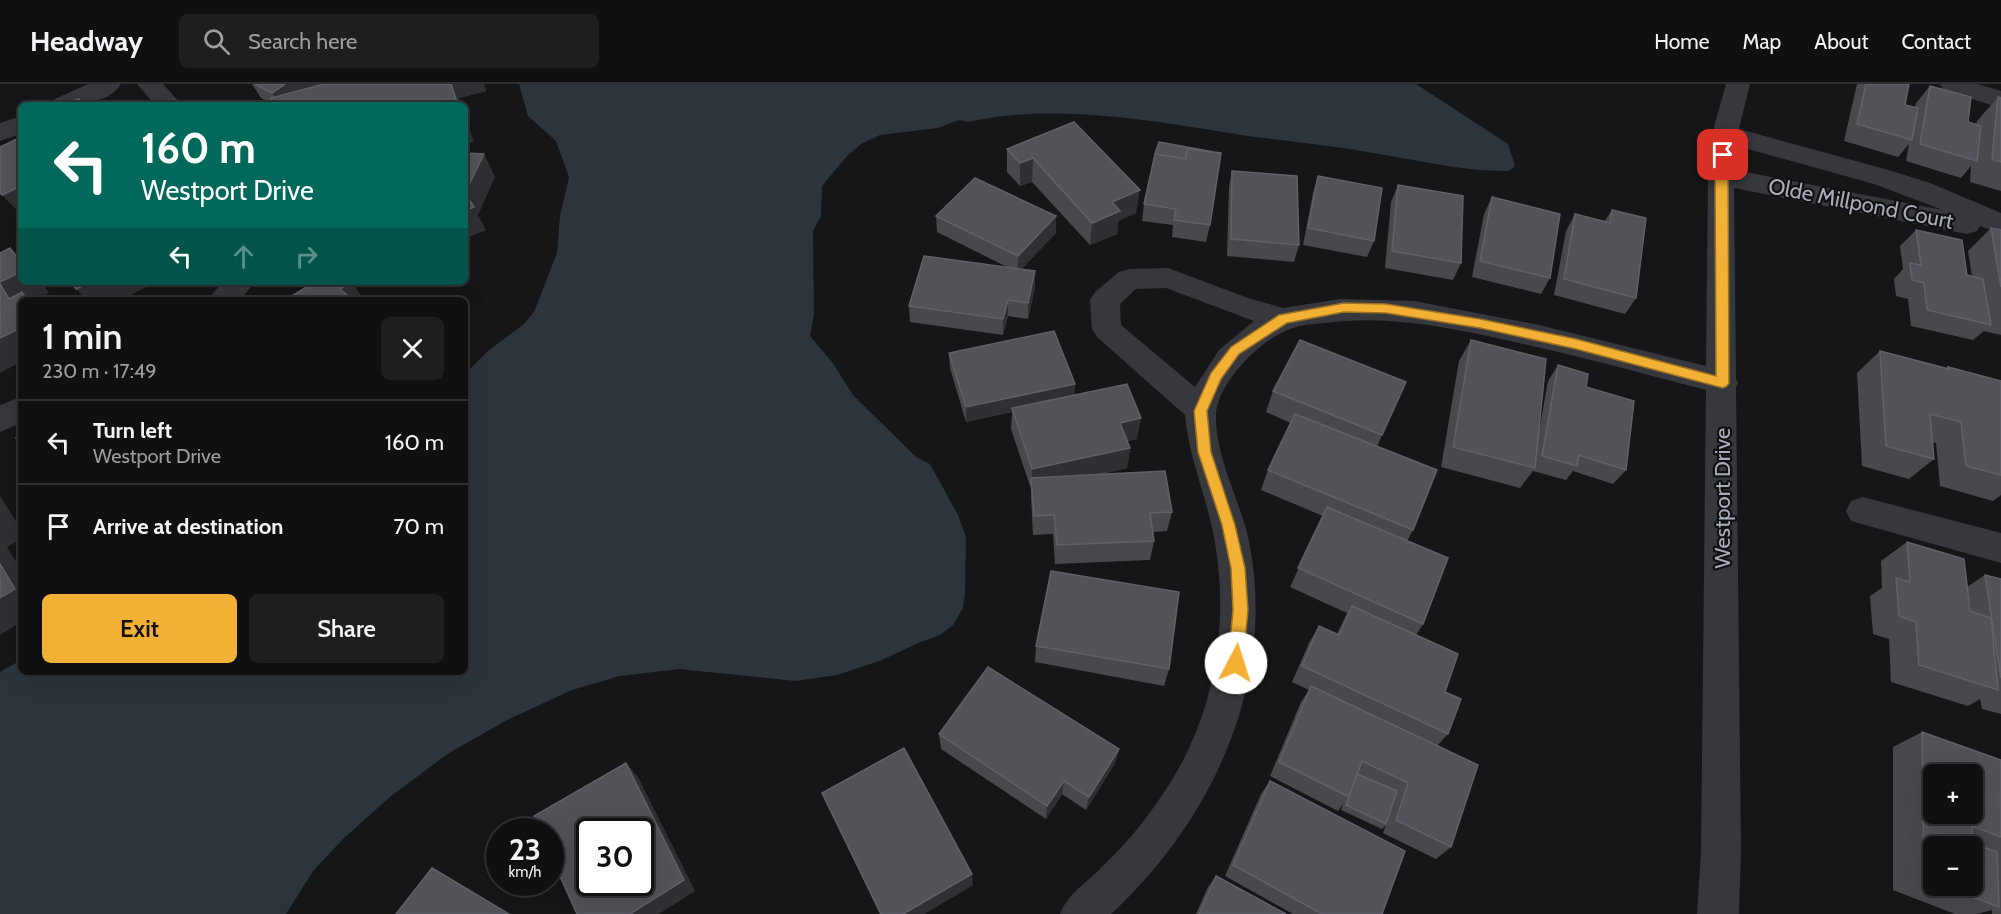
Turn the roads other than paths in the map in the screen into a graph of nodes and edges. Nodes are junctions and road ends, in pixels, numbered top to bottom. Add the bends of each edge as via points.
1 (110, 84) edge
2 (149, 84) edge
3 (1738, 84) edge
4 (1952, 84) edge
5 (2001, 100) edge
6 (71, 102) edge
7 (166, 102) edge
8 (18, 125) edge
9 (0, 133) edge
10 (1725, 134) junction
11 (1721, 176) junction
12 (2001, 224) edge
13 (2001, 230) edge
14 (238, 285) edge
15 (225, 297) edge
16 (1283, 319) junction
17 (1723, 383) junction
18 (18, 410) edge
19 (1201, 411) junction
20 (0, 419) edge
21 (1863, 512) dead end
22 (2001, 548) edge
23 (1081, 914) edge
24 (1718, 914) edge

1 - 6 street
2 - 7 street
3 - 10 street, Westport Drive
4 - 5 street
8 - 9 street
10 - 11 street, Westport Drive
10 - 12 street, Olde Millpond Court via 1892,180
11 - 13 street, Olde Millpond Court
11 - 17 street, Westport Drive
14 - 15 street
16 - 17 street via 1344,308 1386,308 1576,344
16 - 19 street via 1235,350 1215,376
16 - 19 street via 1168,279 1130,279 1105,300 1107,329
17 - 24 street, Westport Drive
18 - 20 street
19 - 23 street via 1204,452 1238,568 1241,610 1236,663 1209,749 1184,798 1149,849
21 - 22 street

